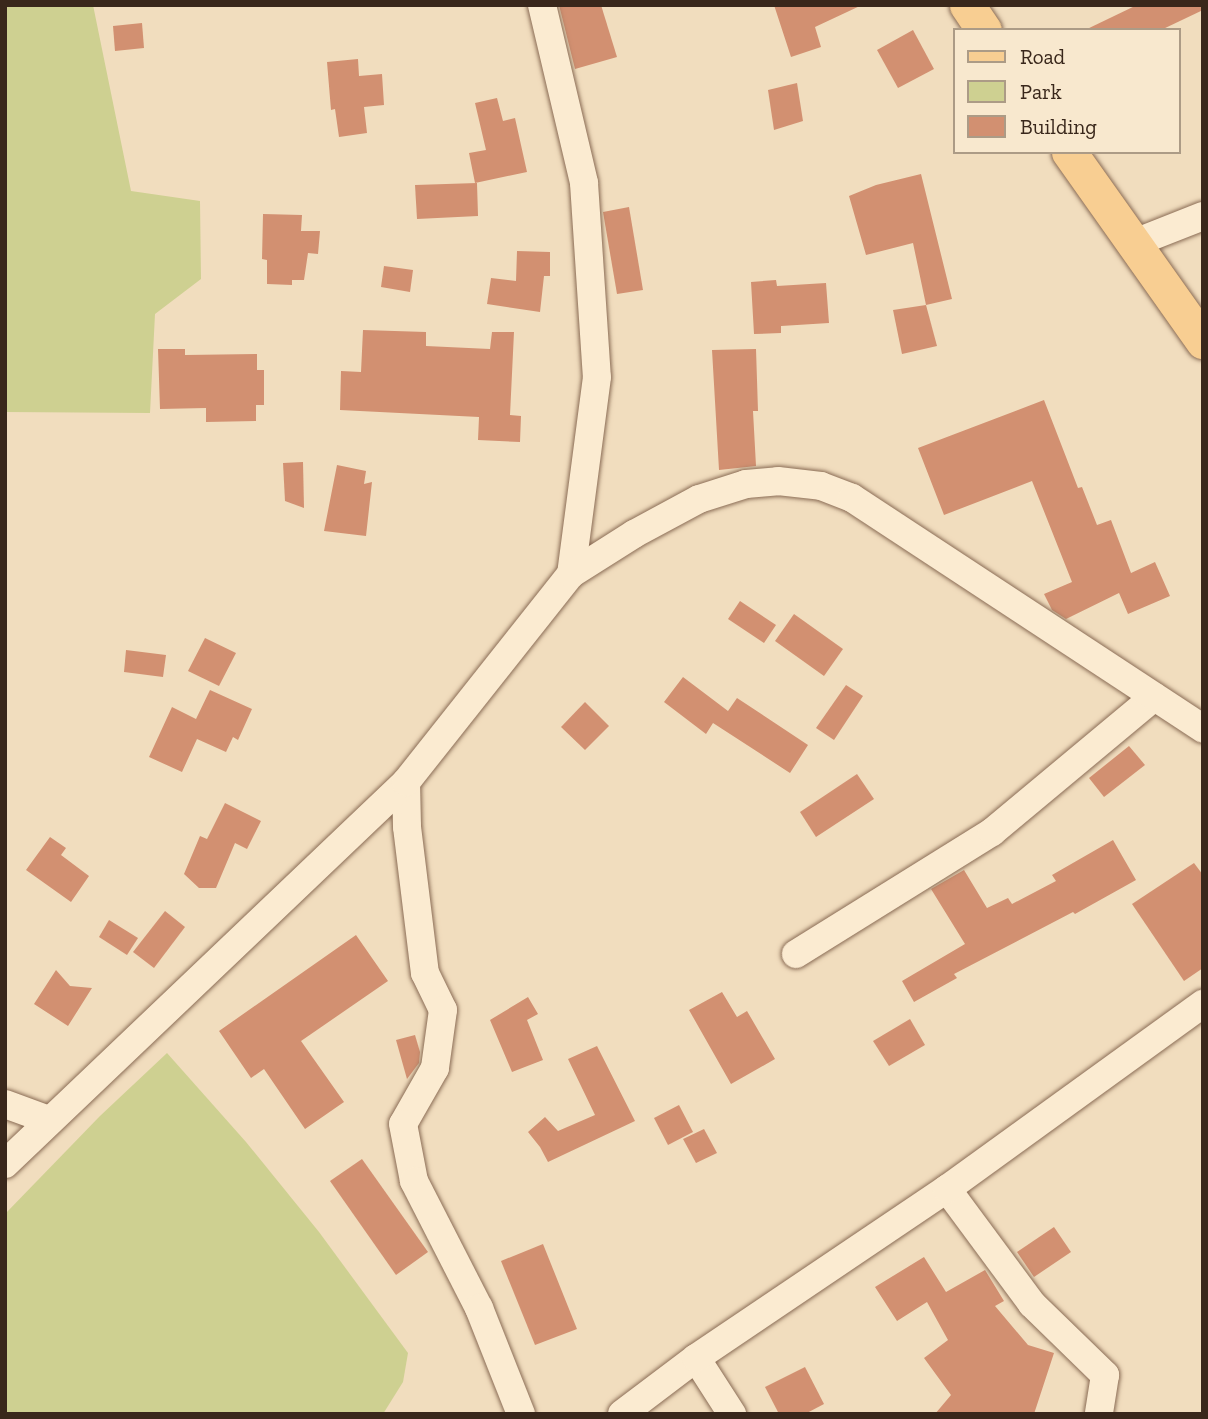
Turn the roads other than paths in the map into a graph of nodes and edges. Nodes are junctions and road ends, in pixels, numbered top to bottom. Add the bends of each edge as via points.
1 (542, 5) edge
2 (967, 5) edge
3 (983, 28) edge
4 (1070, 154) edge
5 (1203, 216) edge
6 (1132, 244) junction
7 (1203, 341) edge
8 (570, 574) junction
9 (1153, 697) junction
10 (1203, 729) edge
11 (406, 782) junction
12 (796, 954) dead end
13 (1203, 1004) edge
14 (5, 1104) edge
15 (49, 1120) junction
16 (5, 1164) edge
17 (947, 1189) junction
18 (696, 1358) junction
19 (521, 1414) edge
20 (622, 1414) edge
21 (732, 1414) edge
22 (1099, 1414) edge

1 - 8 street via 584,183 597,377
2 - 3 main road
4 - 6 main road
5 - 6 street
6 - 7 main road
8 - 9 street via 699,499 746,484 778,481 821,486 852,498
8 - 11 street
9 - 10 street
9 - 12 street via 992,832
11 - 15 street
11 - 19 street via 425,973 443,1010 435,1068 403,1124 414,1181 479,1308
13 - 17 street
14 - 15 street
15 - 16 street
17 - 18 street
17 - 22 street via 1032,1304 1105,1375
18 - 20 street
18 - 21 street

